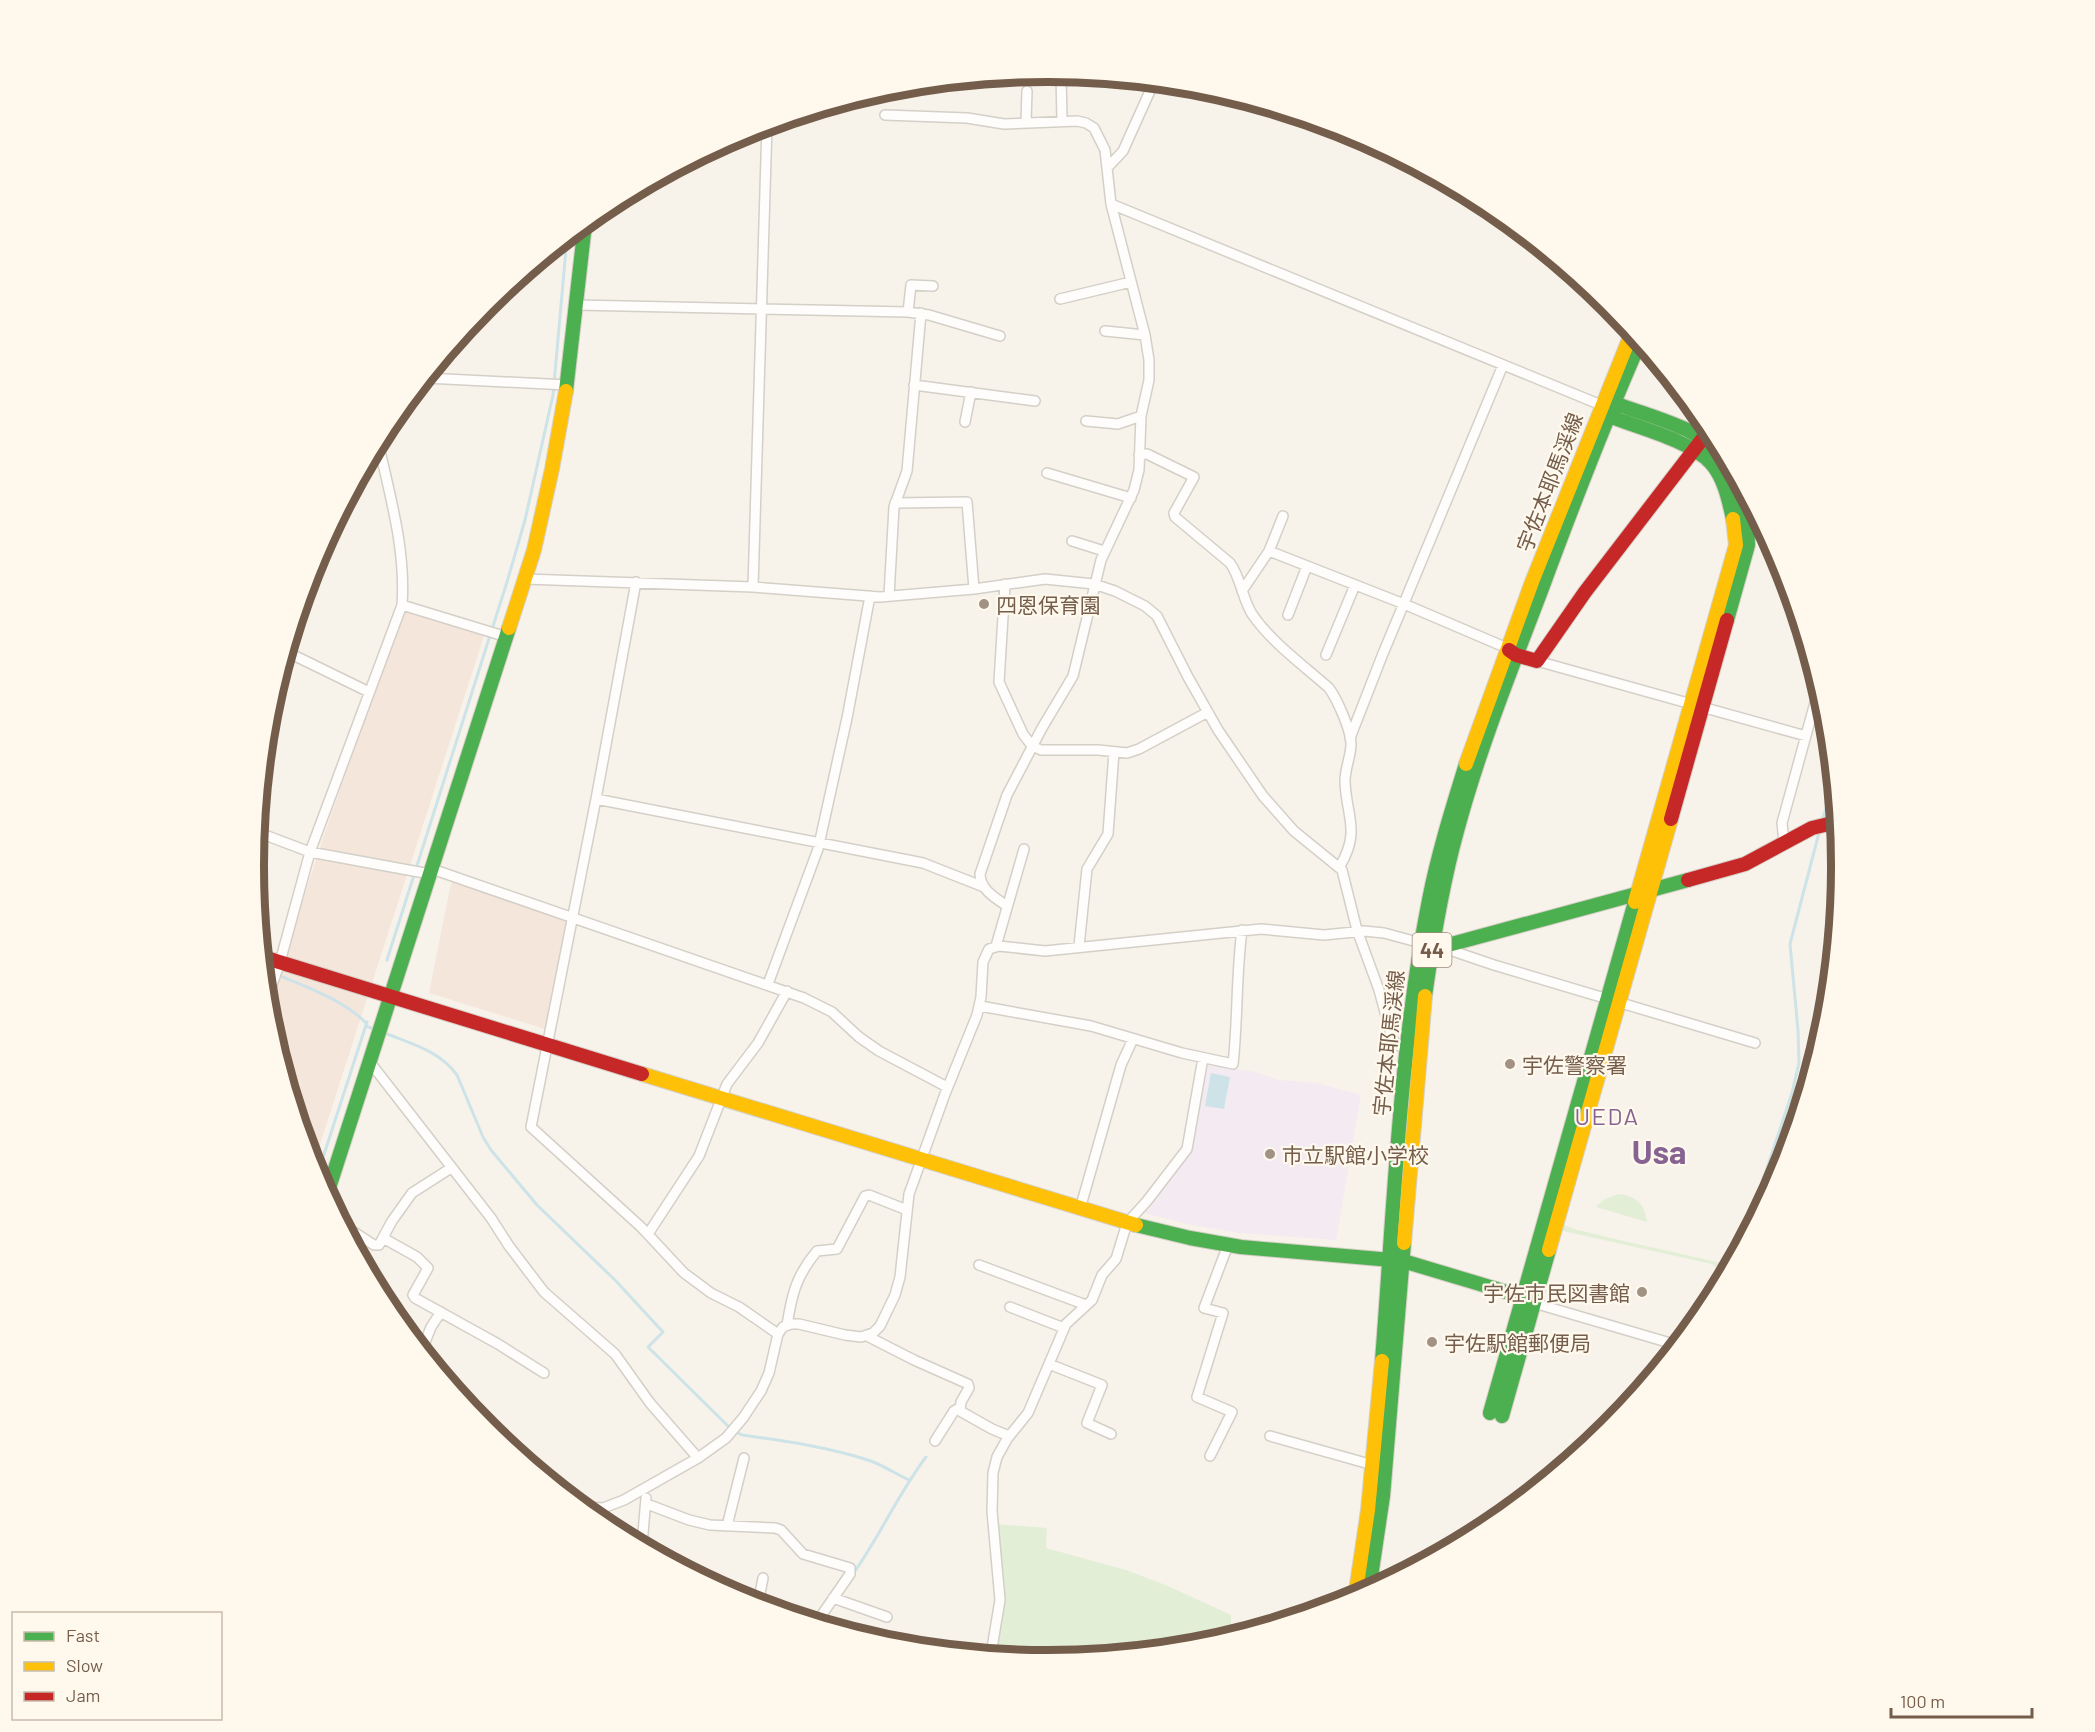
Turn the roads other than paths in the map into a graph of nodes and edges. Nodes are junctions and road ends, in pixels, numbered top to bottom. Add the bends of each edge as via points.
1 (1061, 83) edge
2 (1151, 89) edge
3 (1027, 90) dead end
4 (885, 115) dead end
5 (1062, 121) junction
6 (1026, 122) junction
7 (767, 135) edge
8 (1107, 168) junction
9 (1111, 204) junction
10 (584, 235) edge
11 (1131, 282) junction
12 (933, 286) dead end
13 (1060, 299) dead end
14 (577, 305) junction
15 (761, 309) junction
16 (908, 312) junction
17 (921, 313) junction
18 (1105, 331) dead end
19 (1145, 335) junction
20 (1000, 336) dead end
21 (1629, 341) edge
22 (1637, 349) edge
23 (1503, 365) junction
24 (435, 378) edge
25 (562, 385) junction
26 (914, 385) junction
27 (971, 392) junction
28 (1035, 401) dead end
29 (1606, 407) junction
30 (1141, 416) junction
31 (1086, 421) dead end
32 (965, 422) dead end
33 (1702, 440) edge
34 (381, 455) edge
35 (1139, 455) junction
36 (1047, 473) dead end
37 (1131, 498) junction
38 (895, 503) junction
39 (1283, 516) dead end
40 (1072, 541) dead end
41 (1104, 551) junction
42 (1269, 551) junction
43 (1307, 566) junction
44 (525, 579) junction
45 (636, 582) junction
46 (1005, 584) junction
47 (1094, 584) junction
48 (1355, 585) junction
49 (753, 587) junction
50 (974, 589) junction
51 (1242, 591) junction
52 (889, 596) junction
53 (870, 597) junction
54 (1404, 604) junction
55 (402, 605) junction
56 (1288, 615) dead end
57 (507, 637) junction
58 (1511, 652) junction
59 (294, 654) edge
60 (1326, 655) dead end
61 (1537, 661) junction
62 (369, 692) junction
63 (1698, 705) junction
64 (1814, 706) edge
65 (1208, 712) junction
66 (1806, 736) junction
67 (1350, 738) junction
68 (1032, 746) junction
69 (1114, 752) junction
70 (596, 799) junction
71 (1829, 823) edge
72 (265, 835) edge
73 (820, 842) junction
74 (1784, 843) junction
75 (1024, 849) dead end
76 (310, 852) junction
77 (1340, 867) junction
78 (431, 872) junction
79 (984, 887) junction
80 (1645, 892) junction
81 (1007, 906) junction
82 (571, 919) junction
83 (1242, 930) junction
84 (1357, 930) junction
85 (1431, 945) junction
86 (996, 946) junction
87 (1079, 946) junction
88 (270, 959) edge
89 (280, 962) junction
90 (273, 982) edge
91 (768, 984) junction
92 (787, 991) junction
93 (392, 996) junction
94 (1614, 1001) junction
95 (980, 1006) junction
96 (1133, 1039) junction
97 (1755, 1043) dead end
98 (549, 1044) junction
99 (1407, 1050) junction
100 (1203, 1058) junction
101 (369, 1061) junction
102 (947, 1087) junction
103 (722, 1098) junction
104 (923, 1160) junction
105 (452, 1168) junction
106 (331, 1182) edge
107 (1080, 1209) junction
108 (907, 1210) junction
109 (1127, 1223) junction
110 (356, 1233) edge
111 (648, 1234) junction
112 (383, 1238) junction
113 (1228, 1245) junction
114 (1397, 1261) junction
115 (979, 1265) dead end
116 (1531, 1300) junction
117 (1086, 1305) junction
118 (1010, 1307) dead end
119 (441, 1312) junction
120 (787, 1325) junction
121 (1064, 1328) junction
122 (778, 1334) junction
123 (867, 1336) junction
124 (425, 1342) edge
125 (1669, 1343) edge
126 (1049, 1364) junction
127 (544, 1373) dead end
128 (959, 1408) junction
129 (1496, 1414) dead end
130 (1111, 1434) dead end
131 (1010, 1436) junction
132 (1270, 1436) dead end
133 (935, 1441) dead end
134 (1210, 1455) dead end
135 (698, 1458) junction
136 (744, 1458) dead end
137 (1373, 1465) junction
138 (643, 1491) junction
139 (647, 1504) junction
140 (599, 1508) edge
141 (727, 1526) junction
142 (643, 1537) edge
143 (763, 1578) dead end
144 (1371, 1579) edge
145 (1357, 1585) edge
146 (760, 1594) edge
147 (833, 1598) junction
148 (821, 1616) edge
149 (887, 1617) dead end
150 (992, 1648) edge

1 - 5 street
2 - 8 street via 1123,151
3 - 6 street
4 - 6 street via 967,118 1004,124
5 - 6 street
5 - 8 street via 1082,122 1094,128 1105,150
7 - 15 street
8 - 9 street
9 - 11 street
9 - 23 street
10 - 14 street
11 - 13 street
11 - 19 street
12 - 16 street via 911,285
14 - 15 street
14 - 25 street
15 - 16 street
15 - 49 street
16 - 17 street
17 - 20 street
17 - 26 street
18 - 19 street
19 - 30 street via 1149,380
21 - 29 street, 宇佐本耶馬渓線 / 44
22 - 29 street, 宇佐本耶馬渓線 / 44
23 - 29 street
23 - 54 street
24 - 25 street
25 - 44 street via 546,504
26 - 27 street
26 - 38 street via 907,471
27 - 28 street
27 - 32 street
29 - 33 street via 1614,418
29 - 58 street, 宇佐本耶馬渓線 / 44
30 - 31 street via 1118,424
30 - 35 street
33 - 61 street
33 - 63 street via 1708,460 1720,478 1736,538
34 - 55 street via 402,557
35 - 37 street
35 - 51 street via 1147,454 1194,477 1174,516 1230,563
36 - 37 street
37 - 41 street
38 - 50 street via 967,502
38 - 52 street
39 - 42 street
40 - 41 street
41 - 47 street
42 - 43 street
42 - 51 street
43 - 48 street
43 - 56 street
44 - 45 street
44 - 57 street
45 - 49 street
45 - 70 street
46 - 47 street via 1045,579
46 - 50 street
46 - 68 street via 999,682 1019,729
47 - 65 street via 1145,606 1157,616
47 - 68 street via 1075,670
48 - 54 street
48 - 60 street
49 - 53 street
50 - 52 street
51 - 67 street via 1258,622 1331,692
52 - 53 street
53 - 73 street
54 - 58 street
54 - 67 street
55 - 57 street
55 - 62 street
57 - 78 street
58 - 61 street
58 - 85 street, 宇佐本耶馬渓線 / 44 via 1467,758 1448,818 1433,878
59 - 62 street
61 - 63 street
62 - 76 street
63 - 66 street
63 - 80 street
64 - 66 street
65 - 69 street via 1135,751
65 - 77 street via 1263,796 1294,831
66 - 74 street via 1782,823
67 - 77 street via 1345,780 1352,835
68 - 69 street via 1041,750
68 - 79 street via 997,822 980,873
69 - 87 street via 1108,834 1087,869
70 - 73 street
70 - 82 street
71 - 74 street
72 - 76 street
73 - 79 street via 922,863
73 - 91 street
74 - 80 street via 1745,864
75 - 81 street
76 - 78 street
76 - 89 street
77 - 84 street
78 - 82 street
78 - 93 street
79 - 81 street
80 - 85 street
80 - 94 street
81 - 86 street
82 - 91 street
82 - 98 street
83 - 84 street via 1324,935
83 - 87 street
83 - 100 street via 1233,1064
84 - 85 street
84 - 99 street via 1392,1038
85 - 94 street
85 - 99 street, 宇佐本耶馬渓線 / 44
85 - 114 street, 宇佐本耶馬渓線 / 44
86 - 87 street via 1039,951
86 - 95 street via 984,956
88 - 89 street
89 - 90 street
89 - 93 street
91 - 92 street
92 - 102 street via 826,1008 871,1046
92 - 103 street via 758,1043 726,1084
93 - 98 street
93 - 101 street
94 - 97 street
94 - 116 street
95 - 96 street via 1091,1026
95 - 102 street
96 - 100 street
96 - 107 street via 1121,1065
98 - 103 street
98 - 111 street via 531,1127
99 - 114 street, 宇佐本耶馬渓線 / 44
100 - 109 street via 1187,1149
101 - 105 street
101 - 106 street
102 - 104 street
103 - 104 street
103 - 111 street via 699,1156
104 - 107 street
104 - 108 street
105 - 112 street via 412,1193
105 - 135 street via 544,1292 615,1354 650,1403
107 - 109 street
108 - 120 street via 864,1196 837,1249 817,1251 798,1278
108 - 123 street via 895,1295 880,1326
109 - 113 street
109 - 117 street via 1116,1259
110 - 112 street via 377,1246
111 - 122 street via 704,1288
112 - 119 street via 427,1266 428,1272 413,1296
113 - 114 street
113 - 134 street via 1204,1308 1223,1313 1197,1397 1232,1412
114 - 116 street
114 - 137 street, 宇佐本耶馬渓線 / 44
114 - 144 street, 宇佐本耶馬渓線 / 44 via 1383,1496
115 - 117 street
116 - 125 street
116 - 129 street
117 - 121 street
118 - 121 street
119 - 124 street
119 - 127 street
120 - 122 street
120 - 123 street
121 - 126 street
122 - 135 street via 769,1373 756,1399 726,1438
123 - 128 street via 968,1384
126 - 130 street via 1102,1385 1087,1423
126 - 131 street via 1028,1413
128 - 131 street
128 - 133 street
131 - 150 street via 997,1457 993,1473 992,1511 1000,1600
132 - 137 street
135 - 138 street
136 - 141 street
137 - 145 street, 宇佐本耶馬渓線 / 44
138 - 139 street
138 - 140 street
139 - 141 street via 701,1523
139 - 142 street
141 - 147 street via 778,1529 803,1554 850,1568
143 - 146 street
147 - 148 street
147 - 149 street

